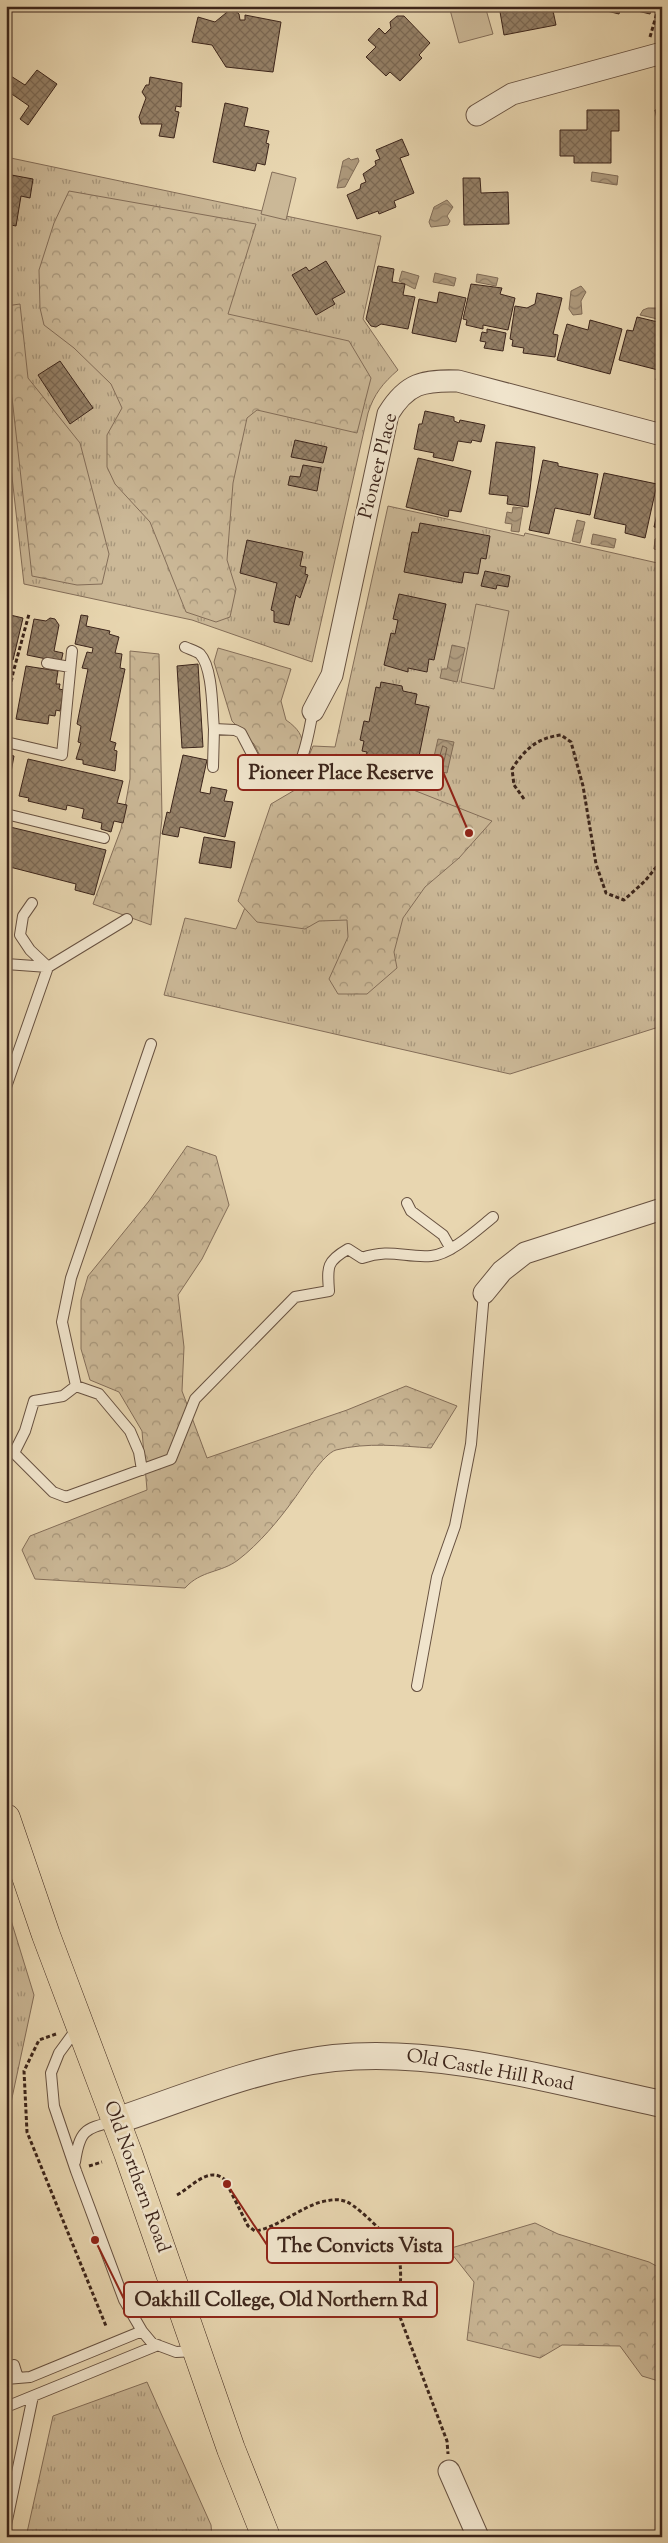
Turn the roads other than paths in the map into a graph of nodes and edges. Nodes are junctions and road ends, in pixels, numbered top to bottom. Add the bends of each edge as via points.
1 (653, 55) edge
2 (477, 115) dead end
3 (662, 435) edge
4 (185, 647) dead end
5 (72, 651) dead end
6 (47, 662) dead end
7 (70, 666) junction
8 (312, 712) joint
9 (214, 729) junction
10 (6, 742) edge
11 (213, 767) dead end
12 (6, 814) edge
13 (104, 838) dead end
14 (32, 903) dead end
15 (127, 919) dead end
16 (6, 964) edge
17 (48, 967) junction
18 (151, 1044) dead end
19 (6, 1087) edge
20 (407, 1203) dead end
21 (662, 1210) edge
22 (493, 1217) dead end
23 (451, 1249) junction
24 (484, 1293) joint
25 (76, 1386) junction
26 (9, 1453) edge
27 (142, 1470) junction
28 (417, 1686) dead end
29 (6, 1818) edge
30 (68, 2030) junction
31 (662, 2104) edge
32 (116, 2121) junction
33 (74, 2165) junction
34 (142, 2331) junction
35 (158, 2345) junction
36 (198, 2351) junction
37 (14, 2365) dead end
38 (18, 2378) junction
39 (6, 2379) edge
40 (33, 2396) junction
41 (6, 2407) edge
42 (449, 2472) road end
43 (6, 2525) edge
44 (266, 2537) edge
45 (478, 2537) edge

1 - 2 street via 512,94
3 - 8 street, Pioneer Place via 458,381 431,380 412,387 397,400 388,414 332,675
4 - 9 lane via 199,653 204,662 210,683
5 - 7 lane
6 - 7 lane
7 - 10 lane via 62,755
8 - 9 lane via 306,745 292,778 284,785 265,780 241,733
9 - 11 lane
12 - 13 lane
14 - 17 lane via 23,916 20,935
15 - 17 lane
16 - 17 lane
17 - 19 lane
18 - 25 lane via 71,1278 62,1322
20 - 23 lane via 412,1211 444,1235
21 - 24 street via 525,1253 502,1271
22 - 23 lane
23 - 27 lane via 432,1256 378,1252 362,1258 348,1248 333,1258 329,1266 328,1291 295,1297 195,1399 171,1459
24 - 28 lane via 471,1444 455,1526 438,1577
25 - 26 lane via 63,1396 34,1401 25,1431
25 - 27 lane via 99,1394 130,1431
26 - 27 lane via 53,1492 66,1497
29 - 30 main road, Old Northern Road
30 - 32 main road, Old Northern Road
30 - 33 lane via 51,2073 54,2106
31 - 32 street, Old Castle Hill Road via 428,2058 372,2055 334,2058 271,2070
32 - 33 lane via 86,2129 77,2144
32 - 36 main road, Old Northern Road
33 - 34 lane via 124,2300
34 - 35 lane
34 - 38 lane via 30,2377
35 - 36 lane via 176,2352
35 - 40 lane
36 - 44 main road, Old Northern Road via 231,2449
37 - 38 lane
38 - 39 lane
40 - 41 lane
40 - 43 lane
42 - 45 street

